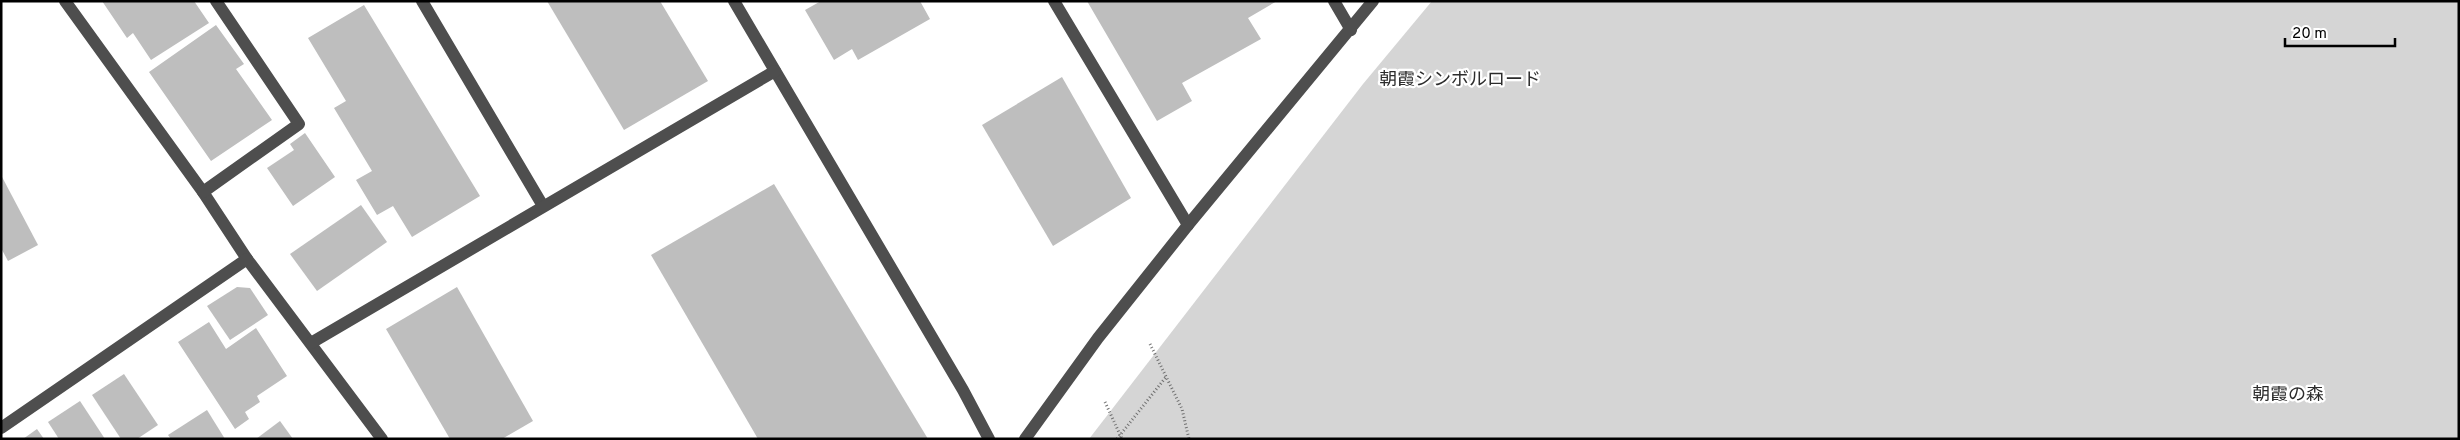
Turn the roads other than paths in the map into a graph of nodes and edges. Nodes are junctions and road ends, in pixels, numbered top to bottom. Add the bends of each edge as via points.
1 (65, 1) edge
2 (216, 1) edge
3 (422, 1) edge
4 (734, 1) edge
5 (1054, 1) edge
6 (1334, 1) edge
7 (1373, 1) edge
8 (1350, 30) junction
9 (775, 71) junction
10 (203, 192) junction
11 (542, 206) junction
12 (1188, 224) junction
13 (247, 259) junction
14 (310, 343) junction
15 (1, 428) edge
16 (382, 439) edge
17 (989, 439) edge
18 (1024, 439) edge

1 - 10 street
2 - 10 street via 299,124
3 - 11 street
4 - 9 street
5 - 12 street
6 - 8 street
7 - 8 street
8 - 12 street
9 - 11 street
9 - 17 street
10 - 13 street
11 - 14 street
12 - 18 street
13 - 14 street
13 - 15 street
14 - 16 street

